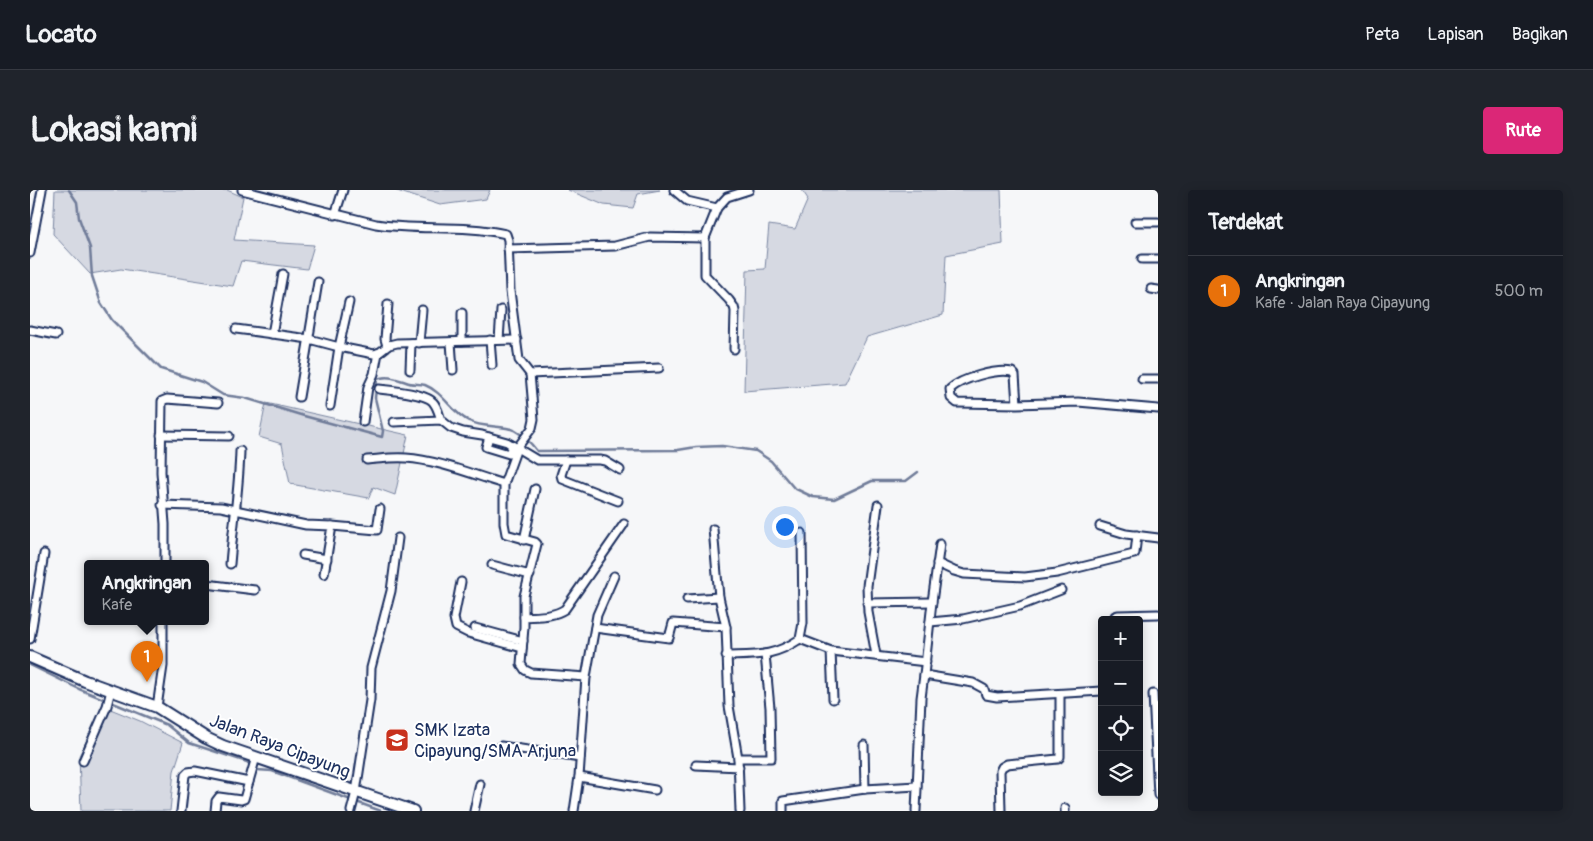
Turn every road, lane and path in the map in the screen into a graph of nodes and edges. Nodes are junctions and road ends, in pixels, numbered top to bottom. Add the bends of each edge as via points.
1 (42, 190) edge
2 (242, 190) edge
3 (343, 190) edge
4 (674, 190) edge
5 (749, 190) edge
6 (717, 208) junction
7 (335, 215) junction
8 (1135, 222) dead end
9 (1158, 222) edge
10 (705, 238) junction
11 (508, 250) junction
12 (30, 253) edge
13 (1142, 259) dead end
14 (1158, 259) edge
15 (282, 274) dead end
16 (318, 282) dead end
17 (349, 302) dead end
18 (388, 304) dead end
19 (422, 310) dead end
20 (501, 310) dead end
21 (462, 313) dead end
22 (236, 329) dead end
23 (30, 330) edge
24 (272, 334) junction
25 (56, 335) dead end
26 (309, 339) junction
27 (490, 340) junction
28 (499, 340) junction
29 (517, 340) junction
30 (462, 341) junction
31 (451, 342) junction
32 (415, 343) junction
33 (387, 346) junction
34 (339, 347) junction
35 (734, 349) dead end
36 (378, 353) junction
37 (492, 365) dead end
38 (659, 368) dead end
39 (410, 370) dead end
40 (453, 370) dead end
41 (530, 374) junction
42 (1142, 379) dead end
43 (1158, 379) edge
44 (379, 389) dead end
45 (299, 397) dead end
46 (218, 403) dead end
47 (1017, 404) junction
48 (330, 406) dead end
49 (1158, 409) edge
50 (441, 420) junction
51 (363, 422) dead end
52 (394, 422) dead end
53 (161, 435) junction
54 (229, 436) dead end
55 (517, 445) junction
56 (240, 451) dead end
57 (367, 460) dead end
58 (566, 460) junction
59 (620, 470) dead end
60 (504, 484) junction
61 (535, 489) dead end
62 (618, 501) dead end
63 (162, 505) junction
64 (878, 505) dead end
65 (234, 509) junction
66 (380, 509) dead end
67 (624, 524) dead end
68 (332, 526) junction
69 (1100, 526) dead end
70 (713, 529) dead end
71 (802, 533) dead end
72 (1137, 535) junction
73 (398, 538) dead end
74 (1158, 538) edge
75 (524, 540) junction
76 (940, 544) dead end
77 (44, 554) dead end
78 (304, 555) dead end
79 (327, 559) junction
80 (165, 560) edge
81 (937, 563) junction
82 (230, 564) dead end
83 (492, 565) dead end
84 (324, 574) dead end
85 (530, 575) junction
86 (614, 576) dead end
87 (461, 582) dead end
88 (209, 584) edge
89 (256, 590) dead end
90 (1060, 590) dead end
91 (719, 597) junction
92 (687, 599) dead end
93 (932, 602) junction
94 (867, 603) junction
95 (1158, 614) edge
96 (1116, 616) edge
97 (524, 617) junction
98 (930, 622) junction
99 (163, 625) edge
100 (726, 627) junction
101 (475, 628) dead end
102 (595, 628) junction
103 (30, 639) edge
104 (800, 639) junction
105 (522, 645) junction
106 (831, 652) junction
107 (765, 654) junction
108 (876, 655) junction
109 (726, 656) junction
110 (30, 657) edge
111 (926, 662) junction
112 (924, 675) junction
113 (586, 677) junction
114 (1098, 691) edge
115 (1060, 694) junction
116 (1153, 694) dead end
117 (109, 698) junction
118 (833, 699) dead end
119 (157, 707) junction
120 (864, 745) dead end
121 (501, 746) dead end
122 (580, 758) junction
123 (738, 758) junction
124 (255, 760) junction
125 (83, 761) dead end
126 (696, 765) dead end
127 (739, 767) junction
128 (578, 777) junction
129 (249, 782) junction
130 (480, 784) dead end
131 (917, 786) junction
132 (865, 789) junction
133 (655, 790) dead end
134 (355, 794) junction
135 (1158, 795) edge
136 (181, 811) edge
137 (215, 811) edge
138 (351, 811) edge
139 (413, 811) edge
140 (474, 811) edge
141 (574, 811) edge
142 (740, 811) edge
143 (783, 811) edge
144 (916, 811) edge
145 (1001, 811) edge

1 - 12 street
2 - 7 street
3 - 7 street
4 - 6 street via 687,201
5 - 6 street via 727,197
6 - 10 street
7 - 11 street via 392,227 506,234
8 - 9 street
10 - 11 street via 650,237 615,246
10 - 35 street via 705,275 732,303 735,311
11 - 29 street
13 - 14 street
15 - 24 street
16 - 26 street
17 - 34 street
18 - 33 street
19 - 32 street
20 - 28 street
21 - 30 street
22 - 24 street
23 - 25 street
24 - 26 street
26 - 34 street
26 - 45 street
27 - 28 street
27 - 30 street
27 - 37 street
28 - 29 street
29 - 41 street via 519,360
30 - 31 street
31 - 32 street
31 - 40 street
32 - 33 street
32 - 39 street
33 - 36 street
34 - 36 street
34 - 48 street
36 - 51 street via 368,387
38 - 41 street
41 - 55 street via 534,419 532,428
42 - 43 street
44 - 50 street via 427,397 435,404
46 - 53 street via 162,400
47 - 47 street via 957,403 951,398 950,389 954,384 979,376 1012,372 1015,375
47 - 49 street via 1078,402
50 - 52 street
50 - 55 street via 451,428
53 - 54 street
53 - 63 street
55 - 58 street via 527,456 537,460
55 - 60 street
56 - 65 street
57 - 60 street via 414,459
58 - 59 street via 600,460
58 - 62 street via 562,479
60 - 75 street via 504,531
61 - 75 street
63 - 65 street
63 - 80 street
64 - 94 street
65 - 68 street via 306,525
65 - 82 street
66 - 68 street via 376,530
67 - 97 street via 565,609 548,616
68 - 79 street
69 - 72 street
70 - 91 street
71 - 104 street via 803,623
72 - 74 street
72 - 81 street via 1134,554 1057,573 1025,577 964,574
73 - 134 street via 390,591 371,668 370,700
75 - 85 street via 538,544
76 - 81 street
77 - 103 street
78 - 79 street
79 - 84 street
81 - 93 street
83 - 85 street
85 - 97 street via 524,596
86 - 102 street via 597,615
87 - 105 street via 454,618 456,628
88 - 89 street
90 - 98 street via 1012,608 964,619
91 - 92 street
91 - 100 street
93 - 94 street
93 - 98 street
94 - 108 street
95 - 96 street
97 - 105 street
98 - 111 street
99 - 119 street via 163,666
100 - 102 street via 673,623 669,638
100 - 109 street
101 - 105 street
102 - 113 street
104 - 106 street
104 - 107 street via 784,649
105 - 113 street via 520,664 530,673
106 - 108 street
106 - 118 street
107 - 109 street
107 - 123 street via 771,758
108 - 111 street
109 - 123 street via 729,706
110 - 117 main road, Jalan Raya Cipayung via 85,681
111 - 112 street
112 - 115 street via 973,683 984,689 986,695 997,697
112 - 131 street
113 - 122 street
114 - 115 street
115 - 145 street via 1060,757 1002,767
116 - 135 street
117 - 119 main road, Jalan Raya Cipayung via 118,694
117 - 125 street
119 - 124 main road, Jalan Raya Cipayung via 206,738
120 - 132 street
121 - 122 street
122 - 128 street
123 - 127 street
124 - 129 street
124 - 134 main road, Jalan Raya Cipayung
126 - 127 street
127 - 142 street
128 - 133 street
128 - 141 street
129 - 136 street via 188,772
129 - 137 street via 244,799 219,797
130 - 140 street
131 - 132 street
131 - 144 street
132 - 143 street via 783,801
134 - 138 street
134 - 139 main road, Jalan Raya Cipayung

